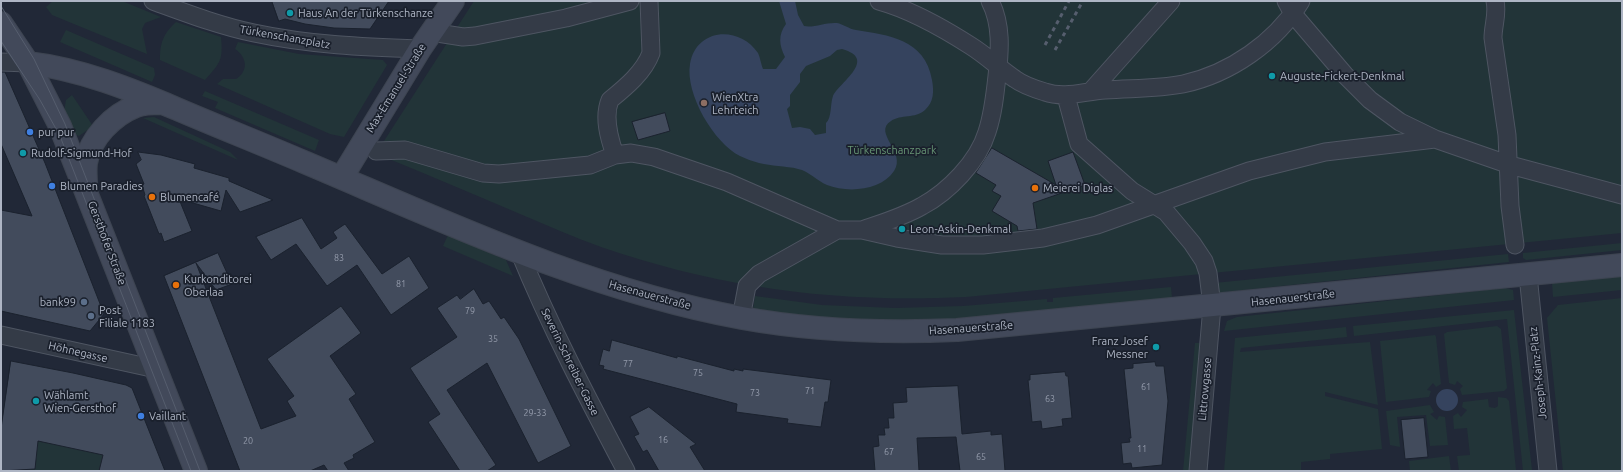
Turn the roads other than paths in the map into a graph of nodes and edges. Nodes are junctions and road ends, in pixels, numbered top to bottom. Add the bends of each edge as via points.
1 (153, 1) edge
2 (453, 1) edge
3 (630, 1) edge
4 (650, 1) edge
5 (879, 1) edge
6 (990, 1) edge
7 (1171, 1) edge
8 (1495, 1) edge
9 (1293, 6) edge
10 (1, 23) edge
11 (426, 40) junction
12 (1, 62) edge
13 (28, 63) junction
14 (998, 66) junction
15 (1091, 91) junction
16 (1066, 96) junction
17 (164, 103) junction
18 (1435, 139) junction
19 (376, 152) dead end
20 (615, 154) junction
21 (1510, 164) junction
22 (342, 177) junction
23 (86, 189) junction
24 (1621, 194) edge
25 (1153, 204) junction
26 (838, 230) junction
27 (862, 230) junction
28 (1515, 245) dead end
29 (519, 251) junction
30 (1622, 265) edge
31 (1528, 275) junction
32 (1212, 306) junction
33 (741, 318) junction
34 (1, 335) edge
35 (156, 369) junction
36 (196, 471) edge
37 (626, 471) edge
38 (1198, 471) edge
39 (1548, 471) edge

1 - 11 street, Türkenschanzplatz via 234,28 280,38 337,46
2 - 11 street, Max-Emanuel-Straße
3 - 11 street, Türkenschanzplatz via 566,18 475,36
4 - 20 street via 651,53 648,61 644,68 610,100 608,106 610,141
5 - 14 street via 943,29
6 - 14 street via 996,12 999,27
7 - 15 street
8 - 21 street via 1497,12 1493,38
9 - 15 street via 1266,42 1215,74 1183,84
9 - 18 street via 1345,75 1370,100 1400,122
10 - 13 street, Gersthofer Straße
11 - 22 street, Max-Emanuel-Straße
12 - 13 street
13 - 17 street via 85,75
13 - 23 street, Gersthofer Straße via 60,126
14 - 16 street via 1021,82
14 - 27 street via 995,96 986,134 972,160 956,180 940,195 922,206
15 - 16 street
16 - 25 street, Littrowgasse via 1079,144 1132,191
17 - 22 street
17 - 23 street via 137,106 124,112 102,131 88,157
18 - 21 street
18 - 25 street via 1325,152 1249,171
19 - 20 street via 405,150 483,173 499,174 590,165
20 - 26 street via 631,152 654,157 727,182
21 - 24 street
21 - 28 street via 1510,206
22 - 29 street, Hasenauerstraße
23 - 35 street, Gersthofer Straße
25 - 27 street via 1097,225 1043,238 983,245 942,245
25 - 32 street, Littrowgasse via 1166,212 1204,261
26 - 27 street
26 - 33 street via 759,274 747,286
29 - 33 street, Hasenauerstraße via 647,295
29 - 37 street, Severin-Schreiber-Gasse via 576,378
30 - 31 street, Hasenauerstraße
31 - 32 street, Hasenauerstraße
31 - 39 street, Joseph-Kainz-Platz
32 - 33 street, Hasenauerstraße via 918,332 832,329
32 - 38 street, Littrowgasse
34 - 35 street, Höhnegasse
35 - 36 street, Gersthofer Straße

